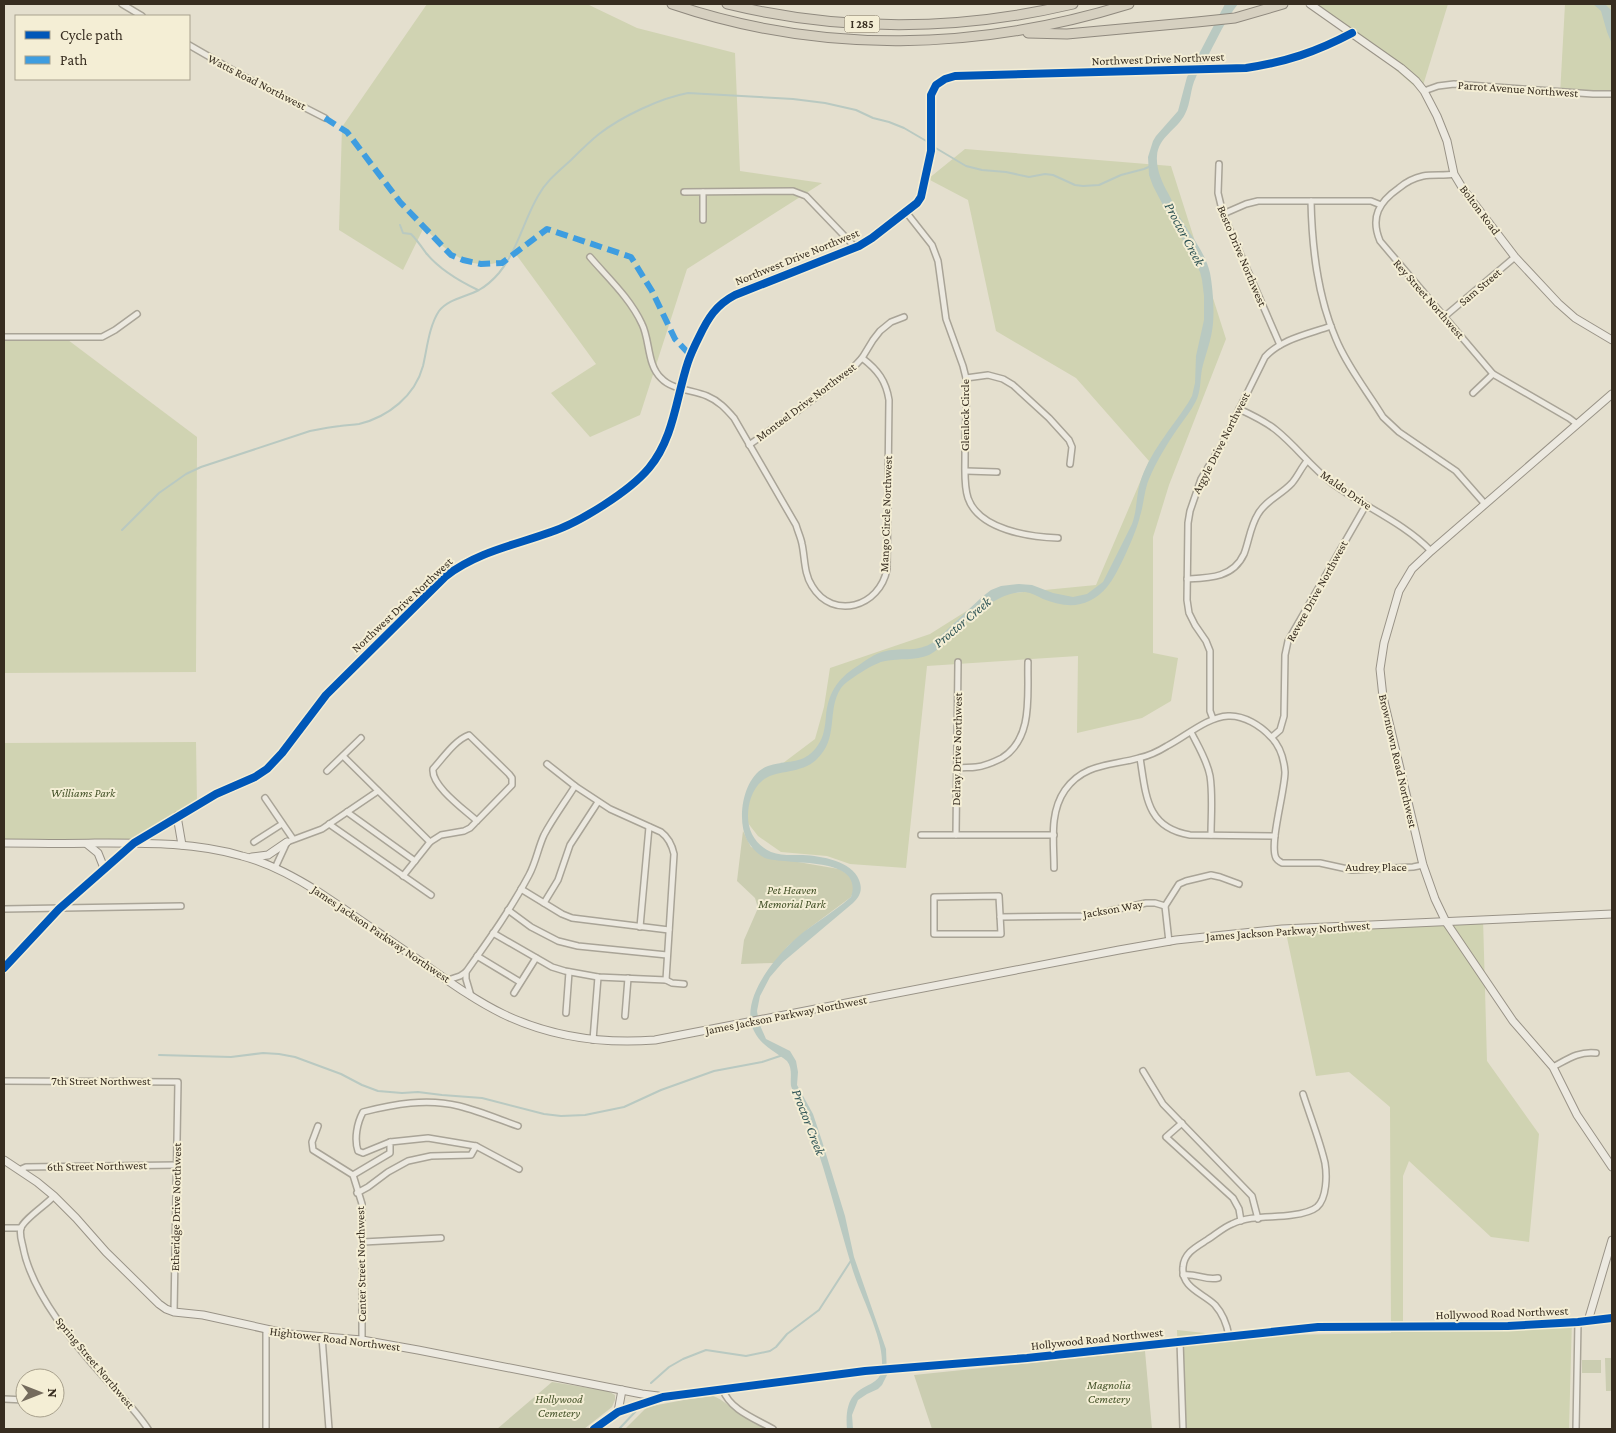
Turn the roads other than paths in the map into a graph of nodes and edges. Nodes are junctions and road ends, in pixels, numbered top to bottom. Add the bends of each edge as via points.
1 (672, 4) edge
2 (727, 4) edge
3 (1046, 4) edge
4 (1074, 4) edge
5 (1129, 4) edge
6 (1283, 4) edge
7 (1310, 4) edge
8 (123, 5) edge
9 (140, 15) edge
10 (998, 18) junction
11 (1015, 32) junction
12 (1352, 33) junction
13 (190, 46) edge
14 (1424, 91) junction
15 (1612, 94) edge
16 (325, 118) dead end
17 (1219, 164) dead end
18 (1454, 174) junction
19 (684, 192) dead end
20 (703, 192) junction
21 (1311, 200) junction
22 (1381, 204) junction
23 (906, 212) junction
24 (1223, 214) junction
25 (703, 220) dead end
26 (855, 247) junction
27 (590, 257) dead end
28 (1516, 257) junction
29 (137, 314) dead end
30 (904, 317) dead end
31 (1444, 317) junction
32 (1331, 326) junction
33 (4, 337) edge
34 (1612, 340) edge
35 (1280, 344) junction
36 (862, 358) junction
37 (1493, 374) junction
38 (966, 378) junction
39 (681, 388) junction
40 (1473, 394) dead end
41 (1612, 394) edge
42 (1239, 409) junction
43 (1577, 424) junction
44 (748, 444) junction
45 (1308, 461) junction
46 (1070, 464) dead end
47 (966, 471) junction
48 (997, 472) dead end
49 (1485, 504) junction
50 (1366, 505) junction
51 (1058, 538) dead end
52 (1430, 551) junction
53 (1187, 579) junction
54 (958, 662) dead end
55 (1028, 662) dead end
56 (1212, 719) junction
57 (1191, 732) junction
58 (1272, 737) junction
59 (361, 738) dead end
60 (342, 756) junction
61 (1140, 758) junction
62 (547, 764) dead end
63 (957, 768) junction
64 (327, 771) dead end
65 (575, 786) junction
66 (378, 791) junction
67 (265, 798) dead end
68 (598, 802) junction
69 (347, 812) junction
70 (177, 816) junction
71 (477, 821) junction
72 (282, 824) junction
73 (329, 824) junction
74 (650, 827) junction
75 (921, 835) dead end
76 (956, 835) junction
77 (1054, 835) junction
78 (1211, 835) junction
79 (1275, 836) junction
80 (290, 841) junction
81 (254, 842) dead end
82 (430, 842) junction
83 (87, 843) junction
84 (134, 843) junction
85 (4, 844) edge
86 (182, 845) junction
87 (246, 857) junction
88 (415, 861) junction
89 (1423, 865) junction
90 (104, 868) junction
91 (275, 868) junction
92 (1054, 868) dead end
93 (403, 876) junction
94 (1239, 884) dead end
95 (522, 889) junction
96 (431, 895) dead end
97 (544, 903) junction
98 (181, 906) dead end
99 (1165, 906) junction
100 (4, 909) edge
101 (59, 909) junction
102 (508, 910) junction
103 (1612, 914) edge
104 (1000, 917) junction
105 (1446, 922) junction
106 (640, 927) junction
107 (669, 930) junction
108 (493, 933) junction
109 (1169, 942) junction
110 (667, 955) junction
111 (477, 956) junction
112 (536, 958) junction
113 (4, 968) edge
114 (466, 972) junction
115 (570, 972) junction
116 (598, 977) junction
117 (628, 978) junction
118 (448, 980) junction
119 (666, 980) junction
120 (520, 982) junction
121 (684, 984) dead end
122 (514, 993) dead end
123 (471, 996) junction
124 (566, 1013) dead end
125 (625, 1016) dead end
126 (593, 1040) junction
127 (1596, 1053) dead end
128 (1553, 1067) junction
129 (1143, 1071) dead end
130 (4, 1081) edge
131 (1303, 1094) dead end
132 (178, 1102) joint
133 (1182, 1123) junction
134 (318, 1126) dead end
135 (518, 1126) dead end
136 (390, 1142) junction
137 (476, 1146) junction
138 (4, 1160) edge
139 (177, 1165) junction
140 (1612, 1167) edge
141 (518, 1169) dead end
142 (19, 1170) junction
143 (353, 1175) junction
144 (357, 1193) junction
145 (54, 1196) junction
146 (1258, 1219) junction
147 (1241, 1221) junction
148 (4, 1228) edge
149 (21, 1228) junction
150 (441, 1238) dead end
151 (1612, 1240) edge
152 (363, 1242) junction
153 (1183, 1275) junction
154 (1218, 1278) dead end
155 (174, 1312) junction
156 (1612, 1318) edge
157 (1588, 1321) junction
158 (1578, 1322) junction
159 (266, 1330) junction
160 (1229, 1336) junction
161 (322, 1337) junction
162 (362, 1340) junction
163 (1180, 1341) junction
164 (622, 1390) junction
165 (723, 1390) junction
166 (663, 1397) junction
167 (618, 1412) junction
168 (148, 1429) edge
169 (266, 1429) edge
170 (329, 1429) edge
171 (594, 1429) edge
172 (773, 1429) edge
173 (1183, 1429) edge
174 (1576, 1429) edge

1 - 11 highway, I 285 via 758,27 840,39 935,41
2 - 10 highway, I 285 via 847,24 922,25
3 - 10 highway
4 - 10 highway, I 285
5 - 11 highway, I 285
6 - 11 highway via 1235,18 1197,22 1068,34
7 - 12 street, Bolton Road
8 - 9 street
12 - 14 street, Bolton Road via 1401,68
12 - 23 street, Northwest Drive Northwest via 1289,60 1246,68 955,76 945,79 931,95 930,151 924,192
13 - 16 street, Watts Road Northwest
14 - 15 street, Parrot Avenue Northwest via 1454,84
14 - 18 street, Bolton Road via 1447,141
17 - 24 street, Besto Drive Northwest via 1218,193
18 - 22 street via 1415,178 1395,190
18 - 28 street, Bolton Road
19 - 20 street
20 - 25 street
20 - 26 street via 800,193
21 - 22 street
21 - 24 street via 1258,201
21 - 32 street via 1314,261
22 - 31 street, Rey Street Northwest via 1375,223 1380,241
23 - 26 street, Northwest Drive Northwest
23 - 38 street, Glenlock Circle via 932,245 938,261 946,318
24 - 35 street, Besto Drive Northwest
26 - 39 street, Northwest Drive Northwest via 726,300 707,319 688,361
27 - 39 street, Mango Circle Northwest via 629,301 646,333 652,362 661,379
28 - 31 street, Sam Street
28 - 34 street, Bolton Road via 1566,312
29 - 33 street via 102,337
30 - 36 street, Monteel Drive Northwest via 880,331
31 - 37 street, Rey Street Northwest
32 - 35 street, Argyle Drive Northwest
32 - 49 street via 1342,352 1383,417 1399,432 1456,471
35 - 42 street, Argyle Drive Northwest via 1265,357
36 - 44 street, Monteel Drive Northwest via 796,412
36 - 44 street, Mango Circle Northwest via 881,376 889,400 887,568 882,584 871,597 857,604 842,605 826,600 815,590 808,577 796,525
37 - 40 street
37 - 43 street, Rey Street Northwest
38 - 46 street via 988,375 1012,385 1069,440 1072,447
38 - 47 street, Glenlock Circle
39 - 44 street, Mango Circle Northwest via 706,395 722,405 734,418
39 - 70 street, Northwest Drive Northwest via 662,449 634,484 568,526 459,565 326,695 267,769
41 - 43 street, Browntown Road Northwest
42 - 45 street, Maldo Drive via 1274,429
42 - 53 street, Argyle Drive Northwest via 1193,498 1188,523
43 - 49 street, Browntown Road Northwest
45 - 50 street, Maldo Drive via 1333,484
45 - 53 street via 1291,484 1258,513 1244,554 1234,567 1216,577
47 - 48 street
47 - 51 street, Glenlock Circle via 968,499 985,519 1016,533
49 - 52 street, Browntown Road Northwest
50 - 52 street, Maldo Drive via 1409,531
50 - 58 street, Revere Drive Northwest via 1288,641 1284,716 1280,730
52 - 89 street, Browntown Road Northwest via 1412,569 1400,591 1384,643 1380,669 1383,697
53 - 56 street, Argyle Drive Northwest via 1189,613 1210,651
54 - 63 street, Delray Drive Northwest
55 - 63 street via 1027,717 1018,742 1007,755 992,763
56 - 57 street
56 - 58 street via 1241,717 1260,726
57 - 61 street
57 - 78 street via 1210,775
58 - 79 street via 1281,753 1285,771
59 - 60 street
60 - 64 street
60 - 66 street
61 - 77 street via 1098,766 1075,779 1058,804
61 - 78 street via 1148,801 1158,820 1180,834
62 - 65 street
63 - 76 street, Delray Drive Northwest
65 - 68 street
65 - 95 street via 543,838
66 - 69 street
66 - 82 street
67 - 72 street
68 - 74 street
68 - 97 street via 573,838 558,880
69 - 73 street
69 - 88 street
70 - 84 street, Northwest Drive Northwest
70 - 86 street
71 - 71 street via 512,785 512,778 469,735 457,743 433,769 432,775 439,786
71 - 82 street via 464,831 441,835
72 - 80 street
72 - 81 street
73 - 80 street
73 - 93 street
74 - 106 street
74 - 107 street via 666,836 674,854
75 - 76 street
76 - 77 street
77 - 92 street
78 - 79 street
79 - 89 street, Audrey Place via 1275,857 1282,863 1320,863 1352,870
80 - 87 street via 268,855
80 - 91 street
82 - 88 street
83 - 84 street, James Jackson Parkway Northwest
83 - 85 street, James Jackson Parkway Northwest
83 - 90 street via 98,853
84 - 86 street, James Jackson Parkway Northwest
84 - 90 street, Northwest Drive Northwest
86 - 87 street, James Jackson Parkway Northwest
87 - 91 street, James Jackson Parkway Northwest
88 - 93 street
89 - 105 street, Browntown Road Northwest
90 - 101 street, Northwest Drive Northwest
91 - 118 street, James Jackson Parkway Northwest via 317,890
93 - 96 street
94 - 99 street via 1211,875 1186,881 1175,889
95 - 97 street
95 - 102 street
97 - 106 street via 572,918
98 - 101 street
99 - 104 street, Jackson Way via 1146,903 1085,916
99 - 109 street
100 - 101 street
101 - 113 street, Northwest Drive Northwest
102 - 108 street
102 - 110 street via 558,941
103 - 105 street, James Jackson Parkway Northwest
104 - 104 street via 999,896 934,897 934,934 1001,934
105 - 109 street, James Jackson Parkway Northwest via 1282,929
105 - 128 street, Browntown Road Northwest via 1513,1021
106 - 107 street
107 - 110 street
108 - 111 street
108 - 112 street
109 - 126 street, James Jackson Parkway Northwest via 654,1040
110 - 119 street
111 - 114 street
111 - 120 street
112 - 115 street
112 - 120 street
114 - 118 street
114 - 123 street
115 - 116 street
115 - 124 street
116 - 117 street
116 - 126 street
117 - 119 street
117 - 125 street
118 - 123 street, James Jackson Parkway Northwest
119 - 121 street
120 - 122 street
123 - 126 street, James Jackson Parkway Northwest via 530,1025
127 - 128 street via 1579,1053
128 - 140 street, Browntown Road Northwest via 1577,1115
129 - 133 street via 1163,1104
130 - 132 street, 7th Street Northwest via 178,1082
131 - 146 street via 1325,1164 1322,1200 1304,1213
132 - 139 street, Etheridge Drive Northwest
133 - 146 street via 1252,1196
133 - 147 street via 1166,1137 1233,1198
134 - 143 street via 312,1142 313,1150
135 - 136 street via 438,1103 412,1102 363,1112 356,1138 358,1151
136 - 137 street via 428,1138
136 - 143 street via 390,1153
137 - 141 street
137 - 144 street via 471,1155 432,1156 408,1161
138 - 142 street, Hightower Road Northwest
139 - 142 street, 6th Street Northwest via 26,1167
139 - 155 street, Etheridge Drive Northwest
142 - 145 street, Hightower Road Northwest
143 - 144 street, Center Street Northwest
144 - 152 street, Center Street Northwest via 362,1204
145 - 149 street
145 - 155 street, Hightower Road Northwest via 159,1304
146 - 147 street
147 - 153 street via 1190,1251 1182,1268
148 - 149 street
149 - 168 street, Spring Street Northwest via 28,1268 44,1298 75,1343 126,1399
150 - 152 street
151 - 157 street
152 - 162 street, Center Street Northwest
153 - 154 street
153 - 160 street via 1187,1284 1215,1305 1227,1324
155 - 159 street, Hightower Road Northwest
156 - 157 street, Hollywood Road Northwest
157 - 158 street, Hollywood Road Northwest
158 - 160 street, Hollywood Road Northwest via 1508,1326 1318,1327
158 - 174 street
159 - 161 street, Hightower Road Northwest
159 - 169 street
160 - 163 street, Hollywood Road Northwest
161 - 162 street, Hightower Road Northwest
161 - 170 street
162 - 164 street, Hightower Road Northwest
163 - 165 street, Hollywood Road Northwest via 897,1368
163 - 173 street
164 - 166 street, Hightower Road Northwest
164 - 167 street
165 - 166 street, Hollywood Road Northwest
165 - 172 street via 732,1404
166 - 167 street, Hollywood Road Northwest
167 - 171 street, Hollywood Road Northwest

